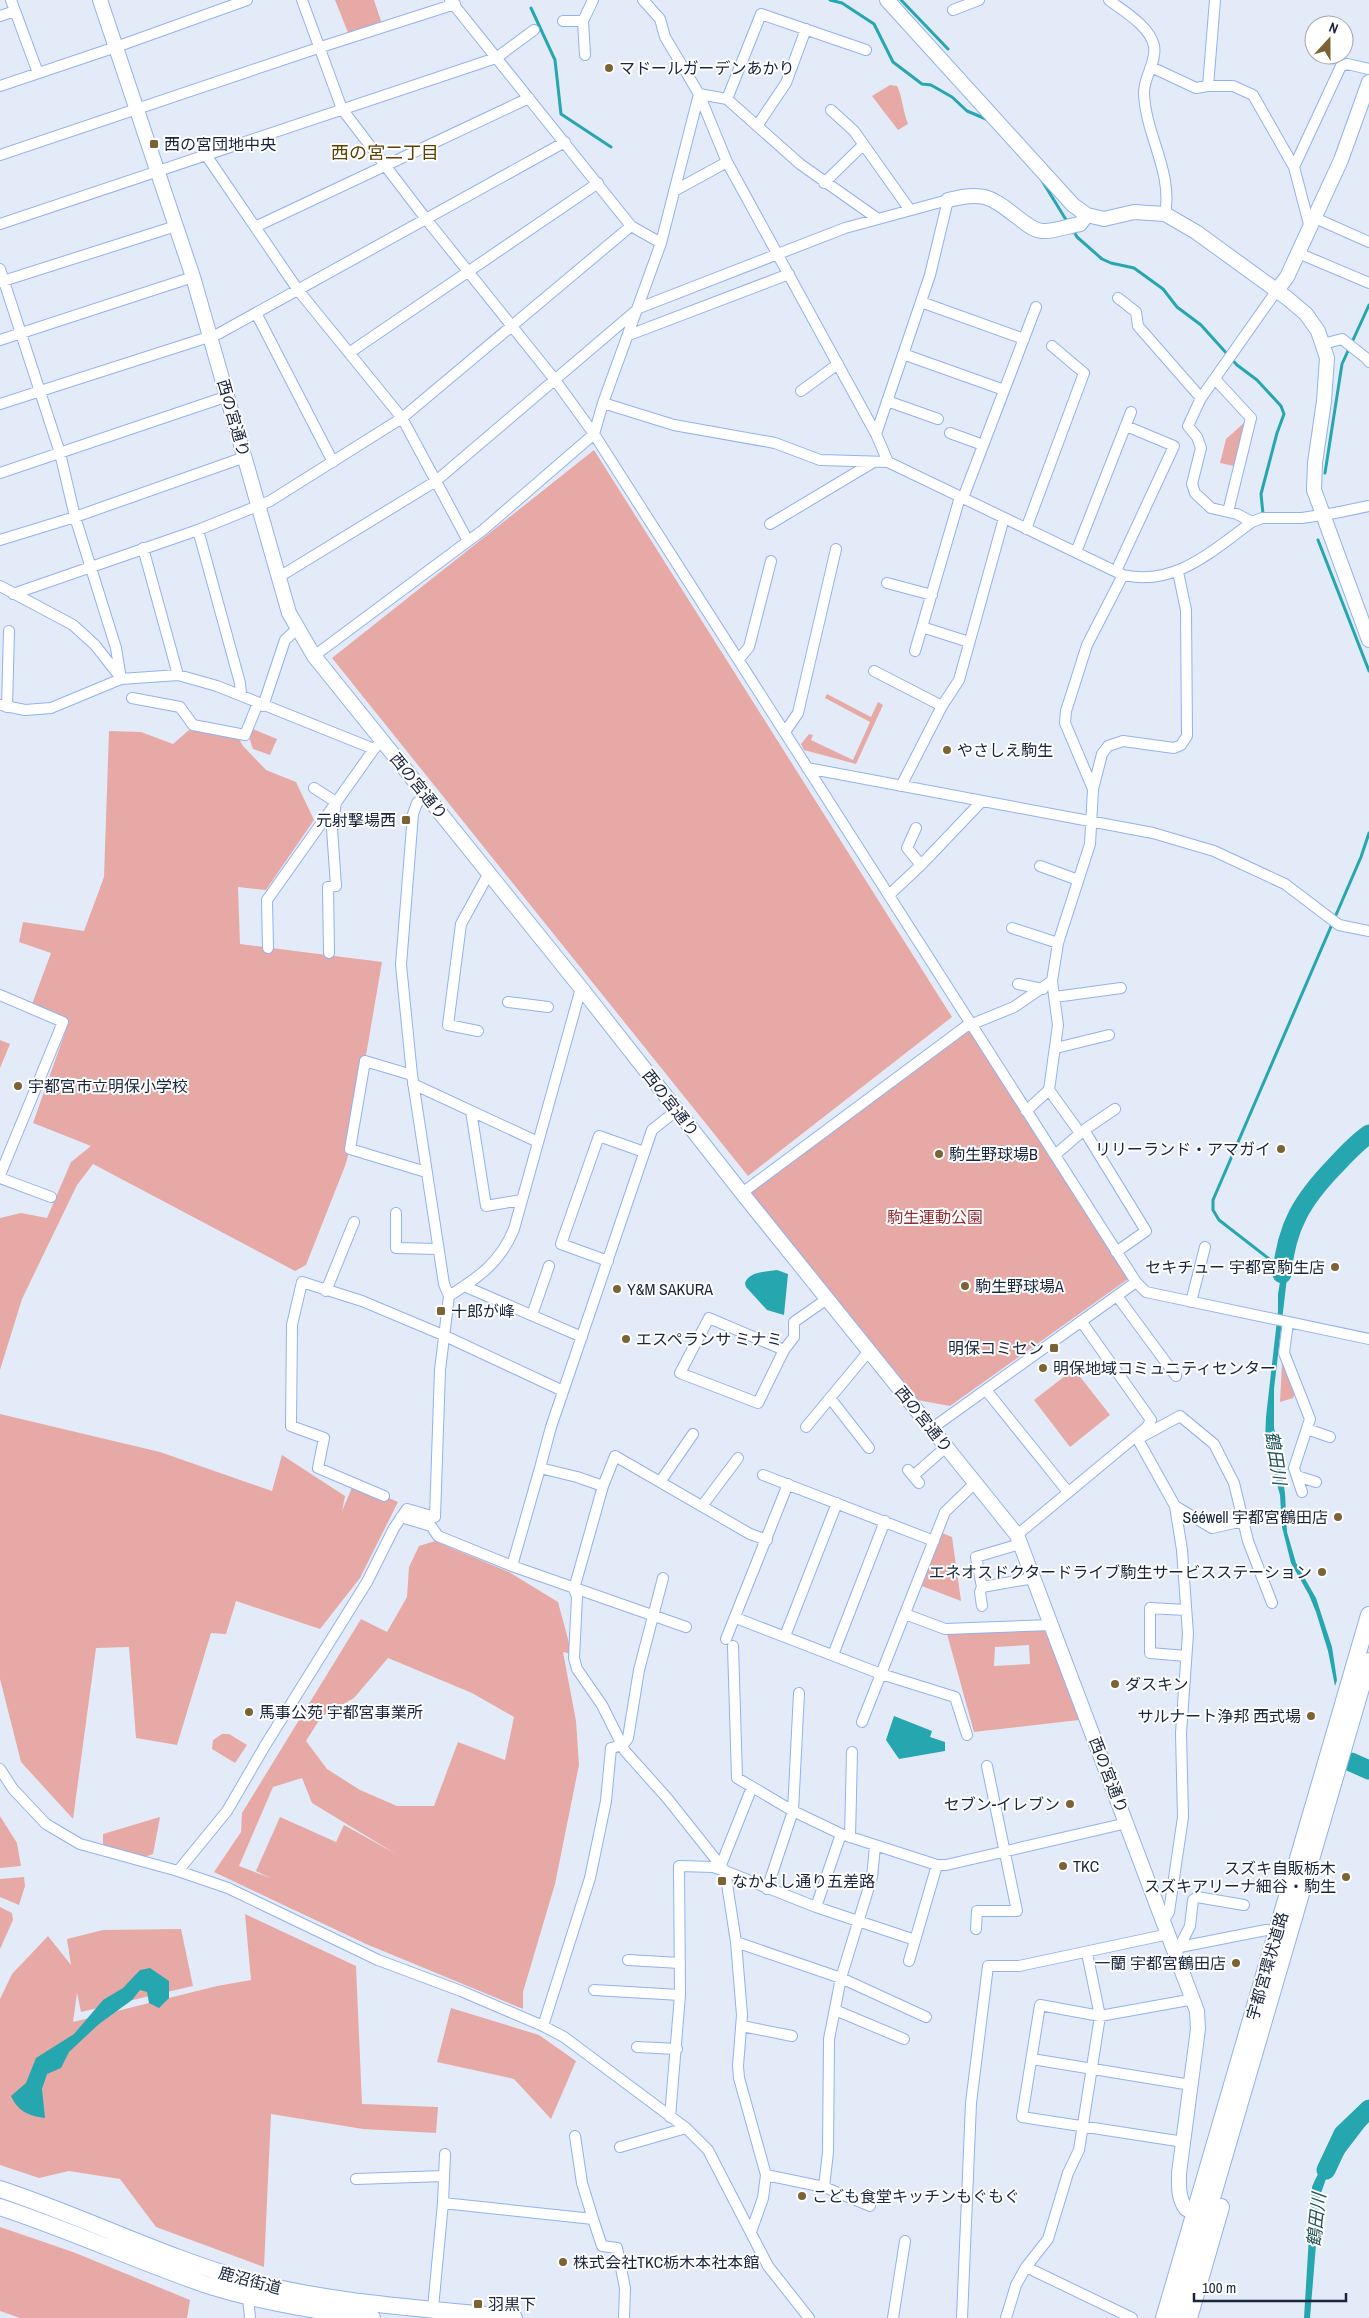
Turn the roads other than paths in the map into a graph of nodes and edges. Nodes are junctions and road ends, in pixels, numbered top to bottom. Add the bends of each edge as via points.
1 (11, 0) edge
2 (100, 0) edge
3 (247, 0) edge
4 (302, 0) edge
5 (593, 0) edge
6 (643, 0) edge
7 (888, 0) edge
8 (979, 0) edge
9 (1108, 0) edge
10 (1215, 0) edge
11 (452, 2) edge
12 (952, 10) dead end
13 (15, 11) junction
14 (0, 16) edge
15 (563, 21) dead end
16 (583, 21) junction
17 (534, 30) dead end
18 (806, 30) junction
19 (320, 47) junction
20 (116, 48) junction
21 (866, 50) dead end
22 (585, 55) dead end
23 (496, 58) junction
24 (1151, 67) junction
25 (1369, 69) edge
26 (38, 74) junction
27 (1369, 82) edge
28 (0, 86) edge
29 (1208, 86) junction
30 (699, 94) junction
31 (529, 98) junction
32 (727, 99) junction
33 (342, 109) junction
34 (137, 110) junction
35 (831, 110) dead end
36 (757, 126) junction
37 (565, 142) junction
38 (863, 145) junction
39 (0, 155) edge
40 (206, 155) junction
41 (727, 162) junction
42 (385, 165) junction
43 (1294, 167) junction
44 (158, 171) junction
45 (824, 183) junction
46 (598, 184) junction
47 (674, 191) junction
48 (948, 200) junction
49 (910, 210) junction
50 (1166, 214) junction
51 (1086, 215) junction
52 (426, 219) junction
53 (878, 219) junction
54 (1313, 223) junction
55 (0, 224) edge
56 (176, 226) junction
57 (631, 226) junction
58 (255, 227) junction
59 (1369, 242) edge
60 (661, 243) junction
61 (1298, 253) junction
62 (778, 254) junction
63 (0, 269) edge
64 (468, 272) junction
65 (788, 274) junction
66 (193, 276) junction
67 (2, 281) edge
68 (1369, 283) edge
69 (298, 290) junction
70 (1277, 290) junction
71 (1118, 298) dead end
72 (921, 302) junction
73 (1036, 307) dead end
74 (639, 308) junction
75 (256, 313) junction
76 (512, 326) junction
77 (22, 333) junction
78 (629, 335) junction
79 (211, 336) junction
80 (1024, 339) junction
81 (0, 340) edge
82 (1323, 344) junction
83 (1052, 346) dead end
84 (349, 353) junction
85 (903, 354) junction
86 (1369, 362) edge
87 (838, 364) junction
88 (1215, 379) junction
89 (555, 380) junction
90 (1004, 390) junction
91 (41, 391) junction
92 (802, 391) dead end
93 (228, 396) junction
94 (1201, 398) junction
95 (887, 401) junction
96 (603, 403) junction
97 (0, 404) edge
98 (1131, 412) dead end
99 (402, 418) junction
100 (938, 419) dead end
101 (1126, 426) junction
102 (950, 433) dead end
103 (594, 434) junction
104 (876, 434) junction
105 (983, 445) junction
106 (60, 452) junction
107 (245, 457) junction
108 (333, 462) junction
109 (873, 462) junction
110 (888, 462) junction
111 (0, 473) edge
112 (436, 480) junction
113 (961, 498) junction
114 (260, 506) junction
115 (1369, 506) edge
116 (1228, 512) junction
117 (1322, 515) junction
118 (75, 517) junction
119 (1004, 518) junction
120 (1252, 522) junction
121 (770, 524) dead end
122 (1026, 529) junction
123 (198, 530) junction
124 (0, 540) edge
125 (468, 541) junction
126 (144, 548) junction
127 (836, 549) dead end
128 (1076, 552) junction
129 (771, 561) dead end
130 (90, 566) junction
131 (1178, 572) junction
132 (1120, 573) junction
133 (279, 577) junction
134 (887, 583) dead end
135 (0, 586) edge
136 (13, 594) junction
137 (932, 595) junction
138 (922, 627) junction
139 (297, 629) junction
140 (9, 631) dead end
141 (1369, 640) edge
142 (969, 642) junction
143 (915, 651) dead end
144 (314, 656) junction
145 (739, 659) junction
146 (874, 671) dead end
147 (178, 675) junction
148 (122, 679) junction
149 (241, 695) junction
150 (132, 698) dead end
151 (260, 704) junction
152 (3, 706) edge
153 (942, 706) junction
154 (785, 732) junction
155 (378, 745) junction
156 (808, 768) junction
157 (901, 786) junction
158 (314, 788) dead end
159 (1093, 789) junction
160 (426, 795) junction
161 (982, 801) junction
162 (336, 802) junction
163 (1092, 822) junction
164 (916, 828) dead end
165 (921, 865) junction
166 (1040, 866) dead end
167 (489, 873) junction
168 (1078, 880) junction
169 (889, 895) junction
170 (1012, 928) dead end
171 (1369, 931) edge
172 (1058, 943) junction
173 (268, 948) dead end
174 (329, 953) dead end
175 (1052, 981) junction
176 (1018, 984) dead end
177 (582, 988) junction
178 (1121, 988) dead end
179 (1043, 989) junction
180 (0, 995) edge
181 (1055, 997) junction
182 (508, 1002) dead end
183 (548, 1007) dead end
184 (972, 1024) junction
185 (478, 1031) dead end
186 (1109, 1035) dead end
187 (1056, 1048) junction
188 (412, 1079) junction
189 (1048, 1090) junction
190 (1115, 1109) dead end
191 (472, 1110) junction
192 (677, 1110) junction
193 (1026, 1111) junction
194 (1082, 1132) junction
195 (538, 1142) junction
196 (644, 1152) junction
197 (1055, 1155) junction
198 (426, 1172) junction
199 (0, 1176) edge
200 (742, 1193) junction
201 (51, 1196) dead end
202 (521, 1200) junction
203 (396, 1213) dead end
204 (354, 1222) dead end
205 (1205, 1247) dead end
206 (438, 1249) junction
207 (1116, 1252) junction
208 (608, 1261) junction
209 (549, 1266) dead end
210 (1136, 1282) junction
211 (464, 1286) junction
212 (326, 1291) junction
213 (449, 1296) junction
214 (1117, 1296) junction
215 (827, 1299) junction
216 (1191, 1302) junction
217 (532, 1315) junction
218 (1081, 1321) junction
219 (1286, 1321) junction
220 (443, 1335) junction
221 (582, 1337) junction
222 (1369, 1339) edge
223 (784, 1350) junction
224 (869, 1351) junction
225 (1176, 1376) dead end
226 (986, 1390) junction
227 (563, 1391) junction
228 (830, 1398) junction
229 (806, 1427) dead end
230 (932, 1429) junction
231 (1307, 1430) junction
232 (693, 1434) dead end
233 (1330, 1436) dead end
234 (1137, 1438) junction
235 (946, 1447) junction
236 (869, 1448) dead end
237 (738, 1458) dead end
238 (540, 1468) junction
239 (763, 1475) dead end
240 (1297, 1476) junction
241 (914, 1477) dead end
242 (660, 1482) junction
243 (1316, 1482) dead end
244 (975, 1483) junction
245 (788, 1484) junction
246 (603, 1486) junction
247 (1068, 1492) junction
248 (1302, 1492) dead end
249 (384, 1496) dead end
250 (837, 1503) junction
251 (702, 1506) junction
252 (1175, 1506) junction
253 (885, 1521) junction
254 (1243, 1521) junction
255 (433, 1522) junction
256 (1019, 1539) junction
257 (766, 1540) junction
258 (934, 1541) junction
259 (512, 1566) junction
260 (663, 1578) dead end
261 (1034, 1578) junction
262 (982, 1587) junction
263 (574, 1588) junction
264 (1272, 1603) dead end
265 (982, 1606) dead end
266 (1186, 1610) junction
267 (904, 1614) junction
268 (1369, 1615) edge
269 (653, 1616) junction
270 (736, 1618) junction
271 (1052, 1625) junction
272 (686, 1627) dead end
273 (785, 1636) junction
274 (833, 1655) junction
275 (1186, 1656) junction
276 (1369, 1661) edge
277 (881, 1674) junction
278 (799, 1693) dead end
279 (862, 1722) dead end
280 (967, 1735) dead end
281 (623, 1744) junction
282 (852, 1752) dead end
283 (987, 1766) dead end
284 (0, 1768) edge
285 (752, 1787) junction
286 (793, 1811) junction
287 (1127, 1823) junction
288 (845, 1835) junction
289 (875, 1846) junction
290 (1006, 1852) junction
291 (937, 1865) junction
292 (723, 1868) junction
293 (178, 1872) junction
294 (767, 1889) junction
295 (1244, 1905) dead end
296 (816, 1907) junction
297 (858, 1921) junction
298 (1167, 1927) junction
299 (976, 1929) dead end
300 (1283, 1932) junction
301 (915, 1940) junction
302 (736, 1942) junction
303 (1177, 1948) junction
304 (1087, 1953) junction
305 (628, 1960) dead end
306 (909, 1961) dead end
307 (680, 1963) junction
308 (841, 1978) junction
309 (594, 1990) dead end
310 (680, 1995) junction
311 (1194, 1999) junction
312 (835, 2010) junction
313 (1100, 2016) junction
314 (926, 2017) dead end
315 (543, 2026) junction
316 (742, 2026) junction
317 (792, 2036) dead end
318 (904, 2039) dead end
319 (637, 2047) dead end
320 (676, 2049) junction
321 (1032, 2059) junction
322 (1092, 2070) junction
323 (1240, 2080) junction
324 (1191, 2084) junction
325 (670, 2116) junction
326 (686, 2128) junction
327 (1082, 2128) junction
328 (576, 2136) dead end
329 (1184, 2142) junction
330 (620, 2147) dead end
331 (445, 2154) dead end
332 (766, 2175) junction
333 (444, 2176) junction
334 (356, 2179) dead end
335 (824, 2187) junction
336 (0, 2189) edge
337 (443, 2202) junction
338 (870, 2206) dead end
339 (0, 2207) edge
340 (1186, 2209) junction
341 (593, 2219) junction
342 (751, 2232) junction
343 (906, 2241) dead end
344 (1026, 2267) junction
345 (248, 2297) junction
346 (433, 2308) junction
347 (250, 2318) edge
348 (372, 2318) edge
349 (514, 2318) edge
350 (624, 2318) edge
351 (808, 2318) edge
352 (894, 2318) edge
353 (962, 2318) edge
354 (1006, 2318) edge
355 (1132, 2318) edge
356 (1154, 2318) edge
357 (1164, 2318) edge
358 (1177, 2318) edge
359 (1189, 2318) edge

1 - 13 street
2 - 20 street, 西の宮通り
3 - 20 street
4 - 19 street
5 - 16 street
6 - 30 street via 660,19 665,37
7 - 51 street via 1073,205
8 - 12 street
9 - 24 street via 1146,30 1154,45
10 - 29 street
11 - 19 street
11 - 23 street
13 - 14 street
13 - 26 street
15 - 16 street
16 - 22 street
17 - 23 street
18 - 21 street
18 - 32 street via 761,14
18 - 36 street via 786,83
19 - 33 street
19 - 34 street
20 - 26 street
20 - 34 street, 西の宮通り
23 - 31 street
23 - 33 street
24 - 29 street via 1196,88
24 - 50 street via 1144,93 1168,186
25 - 43 street via 1347,64 1341,66
26 - 28 street
27 - 54 street via 1341,160
29 - 43 street via 1233,86 1253,95
30 - 32 street
30 - 41 street
30 - 47 street
31 - 37 street
31 - 42 street
32 - 36 street
33 - 40 street
33 - 42 street
34 - 39 street
34 - 44 street, 西の宮通り
35 - 38 street
36 - 45 street
37 - 46 street
37 - 52 street
38 - 45 street
38 - 49 street
40 - 44 street
40 - 58 street
41 - 47 street
41 - 62 street
42 - 52 street
42 - 58 street
43 - 54 street
44 - 55 street
44 - 56 street, 西の宮通り
45 - 53 street
46 - 57 street
46 - 64 street
47 - 60 street
48 - 49 street
48 - 51 street via 981,195 993,199 1033,228 1043,231 1080,224
48 - 72 street
49 - 53 street
50 - 51 street via 1134,212 1104,218
50 - 70 street
52 - 64 street
52 - 69 street
53 - 62 street
54 - 59 street
54 - 61 street
56 - 66 street, 西の宮通り
56 - 67 street
57 - 60 street
57 - 76 street
58 - 69 street
60 - 74 street
61 - 68 street
61 - 70 street via 1288,277
62 - 65 street
62 - 74 street
63 - 67 street
64 - 76 street
64 - 84 street
65 - 78 street
65 - 87 street
66 - 77 street
66 - 79 street, 西の宮通り
67 - 77 street
69 - 75 street
69 - 84 street
70 - 82 street via 1306,314
70 - 88 street
71 - 94 street via 1136,312 1138,326
72 - 80 street
72 - 85 street
73 - 80 street
74 - 78 street
74 - 89 street
75 - 79 street
75 - 108 street
76 - 89 street
76 - 99 street
77 - 81 street
77 - 91 street
78 - 96 street
79 - 91 street
79 - 93 street, 西の宮通り
80 - 90 street
82 - 86 street via 1344,340
82 - 117 street via 1327,358 1314,490
83 - 122 street via 1084,373
84 - 99 street
85 - 90 street
85 - 95 street
87 - 92 street
87 - 104 street
88 - 94 street
88 - 116 street via 1251,418
89 - 103 street
89 - 112 street
90 - 105 street
91 - 97 street
91 - 106 street
93 - 106 street
93 - 107 street, 西の宮通り
94 - 116 street via 1188,426 1201,448 1192,484 1195,493 1210,508
95 - 100 street
95 - 104 street
96 - 103 street
96 - 109 street via 674,425 775,442 820,460
98 - 101 street
99 - 108 street
99 - 112 street
101 - 128 street
101 - 132 street via 1174,446
102 - 105 street
103 - 125 street
103 - 145 street
104 - 110 street
105 - 113 street
106 - 111 street
106 - 118 street
107 - 114 street, 西の宮通り
107 - 118 street
108 - 114 street
109 - 110 street
109 - 121 street
110 - 113 street
112 - 125 street
112 - 133 street
113 - 119 street
113 - 137 street
114 - 123 street
114 - 133 street, 西の宮通り
115 - 117 street
116 - 120 street
117 - 120 street via 1262,518
117 - 141 street
118 - 124 street
118 - 130 street
119 - 122 street
119 - 142 street
120 - 131 street
122 - 128 street
123 - 126 street
123 - 149 street
125 - 144 street
126 - 130 street
126 - 147 street
127 - 154 street via 798,713
128 - 132 street
129 - 145 street via 748,648
130 - 136 street
130 - 148 street via 116,648
131 - 132 street via 1141,579
131 - 159 street via 1186,610 1187,736 1181,745 1174,748 1123,741 1108,746 1102,754
132 - 159 street via 1086,645 1064,723
133 - 139 street, 西の宮通り
134 - 137 street
135 - 136 street
136 - 148 street via 73,625
137 - 138 street
138 - 142 street
138 - 143 street
139 - 144 street, 西の宮通り
139 - 151 street via 285,640
140 - 152 street
142 - 153 street via 958,680
144 - 155 street, 西の宮通り
145 - 154 street
146 - 153 street
147 - 148 street
147 - 149 street
148 - 152 street via 51,708 25,710
149 - 151 street
150 - 151 street via 180,707 192,725 245,735
151 - 155 street
153 - 157 street
154 - 156 street
155 - 160 street, 西の宮通り
155 - 162 street
156 - 157 street
156 - 169 street
157 - 161 street
158 - 162 street
159 - 163 street
160 - 167 street, 西の宮通り
160 - 188 street via 417,803 413,814 401,955
161 - 163 street
161 - 165 street
162 - 173 street via 267,900
162 - 174 street via 332,829 336,886 328,887
163 - 168 street via 1090,844
163 - 171 street via 1214,851 1285,884 1335,923
164 - 165 street via 907,848
165 - 169 street
166 - 168 street
167 - 177 street, 西の宮通り
167 - 185 street via 461,924 448,1025
168 - 172 street
169 - 184 street
170 - 172 street
172 - 175 street
175 - 179 street
175 - 181 street
176 - 179 street
177 - 192 street, 西の宮通り
177 - 195 street
178 - 181 street
179 - 184 street via 1014,1007
180 - 199 street via 63,1022
181 - 187 street
182 - 183 street
184 - 193 street
184 - 200 street
186 - 187 street
187 - 189 street
188 - 191 street
188 - 198 street
188 - 198 street via 365,1062 350,1149
189 - 193 street
189 - 194 street
190 - 194 street
191 - 195 street
191 - 202 street via 486,1206
192 - 196 street via 652,1130
192 - 200 street, 西の宮通り
193 - 197 street
194 - 197 street
194 - 207 street via 1146,1231
195 - 202 street
196 - 208 street
196 - 208 street via 599,1136 561,1244
197 - 207 street
198 - 206 street
199 - 201 street
200 - 215 street, 西の宮通り
202 - 211 street via 506,1249 493,1264
203 - 206 street via 396,1248
204 - 212 street
205 - 216 street
206 - 213 street
207 - 210 street
208 - 221 street
209 - 217 street
210 - 214 street
210 - 216 street via 1146,1292
211 - 213 street
211 - 217 street
212 - 220 street via 362,1301
212 - 249 street via 302,1282 292,1325 291,1426 324,1438 318,1468
213 - 220 street
214 - 218 street
214 - 225 street
215 - 223 street via 794,1322 794,1337
215 - 224 street, 西の宮通り
216 - 219 street
217 - 221 street
218 - 226 street
218 - 234 street via 1151,1420
219 - 222 street
219 - 231 street via 1284,1353 1310,1419
220 - 227 street
220 - 255 street
221 - 227 street
223 - 223 street via 709,1318 680,1373 758,1403
224 - 228 street
224 - 230 street, 西の宮通り
226 - 230 street
226 - 247 street
227 - 238 street
228 - 229 street
228 - 236 street
230 - 235 street, 西の宮通り
231 - 233 street
231 - 240 street via 1294,1468
232 - 242 street
234 - 247 street
234 - 252 street
234 - 254 street via 1180,1416 1214,1444 1234,1483
235 - 241 street
235 - 244 street, 西の宮通り
237 - 251 street
238 - 246 street
238 - 259 street
239 - 245 street
240 - 243 street
240 - 248 street
242 - 246 street via 615,1456
242 - 251 street
244 - 256 street, 西の宮通り
244 - 258 street via 945,1512
245 - 250 street
245 - 257 street
246 - 263 street
247 - 256 street
250 - 253 street
250 - 273 street
251 - 257 street
252 - 254 street via 1212,1528
252 - 266 street
253 - 258 street
253 - 274 street
254 - 264 street
255 - 259 street via 438,1536
255 - 293 street via 401,1517 367,1582 227,1811
256 - 261 street, 西の宮通り
256 - 262 street via 976,1556
257 - 270 street
258 - 267 street
259 - 263 street
260 - 269 street
261 - 262 street
261 - 271 street, 西の宮通り
262 - 265 street
263 - 269 street
263 - 281 street via 577,1597 574,1658 577,1669
266 - 275 street
266 - 275 street via 1150,1608 1150,1653
267 - 271 street via 945,1629
267 - 277 street
268 - 300 main road, 宇都宮環状道路
269 - 272 street
269 - 281 street via 639,1670 628,1738
270 - 273 street
270 - 285 street via 729,1642 737,1778
271 - 287 street, 西の宮通り
273 - 274 street
274 - 277 street
275 - 298 street via 1181,1733 1183,1817
276 - 300 main road, 宇都宮環状道路
277 - 279 street
277 - 280 street via 955,1697
278 - 286 street
281 - 292 street via 625,1751
281 - 315 street via 611,1748 606,1801 592,1869
282 - 288 street
283 - 290 street
284 - 293 street via 13,1789 46,1824 80,1844
285 - 286 street
285 - 292 street
286 - 288 street
286 - 294 street
287 - 290 street
287 - 298 street, 西の宮通り
288 - 289 street
288 - 296 street
289 - 291 street
289 - 297 street via 872,1877
290 - 291 street
290 - 299 street via 1017,1911 976,1911
291 - 301 street
292 - 294 street
292 - 302 street
292 - 307 street via 679,1866
293 - 315 street via 228,1888 378,1960
294 - 296 street
295 - 303 street via 1193,1900 1190,1926
296 - 297 street
297 - 301 street
297 - 308 street
298 - 303 street, 西の宮通り
298 - 304 street
300 - 303 street via 1266,1930
300 - 323 main road, 宇都宮環状道路
301 - 306 street
302 - 308 street
302 - 316 street
303 - 311 street, 西の宮通り
304 - 313 street
304 - 353 street via 1020,1966 988,1966 971,2103
305 - 307 street
307 - 310 street
308 - 312 street
308 - 314 street
309 - 310 street
310 - 320 street
311 - 313 street
311 - 324 street, 西の宮通り via 1198,2029
312 - 318 street
312 - 335 street via 829,2039 828,2152
313 - 321 street via 1040,2005
313 - 322 street
315 - 325 street via 564,2037
316 - 317 street
316 - 332 street via 739,2078
319 - 320 street
320 - 325 street
321 - 322 street
321 - 327 street via 1022,2117
322 - 324 street
322 - 327 street
323 - 340 main road via 1215,2122
323 - 357 main road, 宇都宮環状道路
323 - 358 main road, 宇都宮環状道路
323 - 359 main road via 1236,2158
324 - 329 street, 西の宮通り
325 - 326 street
326 - 330 street
326 - 342 street via 708,2150
327 - 329 street
327 - 344 street via 1079,2150 1068,2173 1048,2240
328 - 341 street via 582,2183
329 - 340 street, 西の宮通り via 1179,2194
331 - 333 street
332 - 335 street
332 - 342 street via 763,2198
333 - 334 street
333 - 337 street
335 - 338 street
336 - 346 main road, 鹿沼街道 via 252,2282 295,2292
337 - 341 street
337 - 346 street
339 - 345 main road, 鹿沼街道
340 - 356 main road
341 - 350 street via 602,2246 617,2248 625,2288
342 - 351 street via 768,2266
343 - 352 street
344 - 354 street via 1016,2285
344 - 355 street
345 - 347 street
345 - 348 main road, 鹿沼街道
346 - 349 main road, 鹿沼街道

